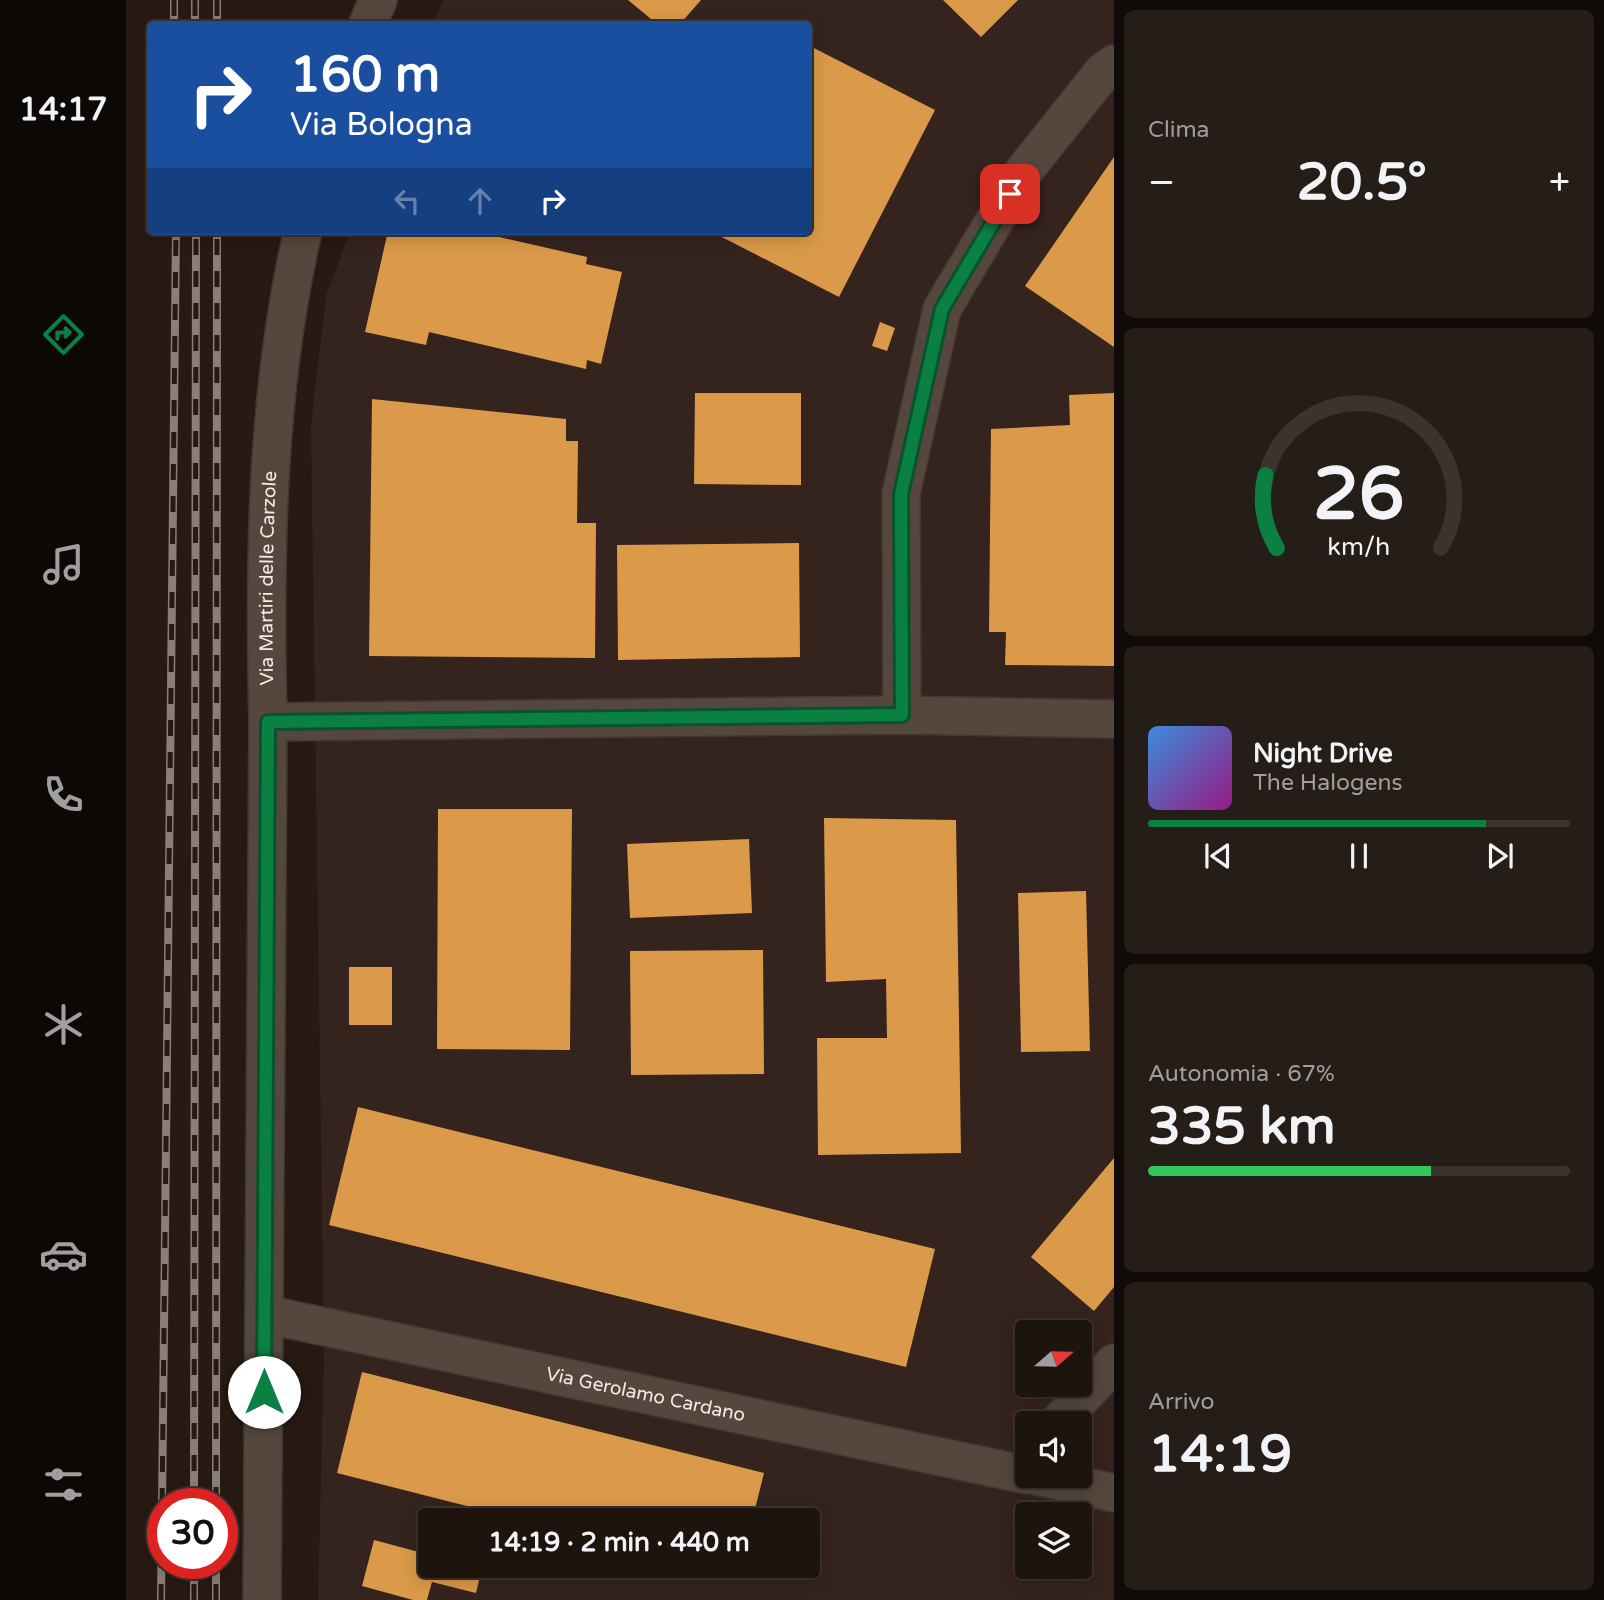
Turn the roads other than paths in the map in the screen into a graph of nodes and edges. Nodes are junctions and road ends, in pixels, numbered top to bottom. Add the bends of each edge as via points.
1 (378, 0) edge
2 (370, 21) edge
3 (1114, 64) edge
4 (302, 235) edge
5 (902, 715) junction
6 (1114, 719) edge
7 (268, 722) junction
8 (264, 1314) junction
9 (1114, 1363) edge
10 (1069, 1411) edge
11 (1015, 1467) edge
12 (1092, 1487) edge
13 (1114, 1493) edge
14 (262, 1600) edge

1 - 2 street
3 - 5 street via 1024,171 942,309 901,494
4 - 7 street, Via Martiri delle Carzole via 274,415 265,615
5 - 6 street
5 - 7 street
7 - 8 street, Via Martiri delle Carzole
8 - 11 street, Via Gerolamo Cardano
8 - 14 street, Via Martiri delle Carzole
9 - 10 street
12 - 13 street, Via Gerolamo Cardano

